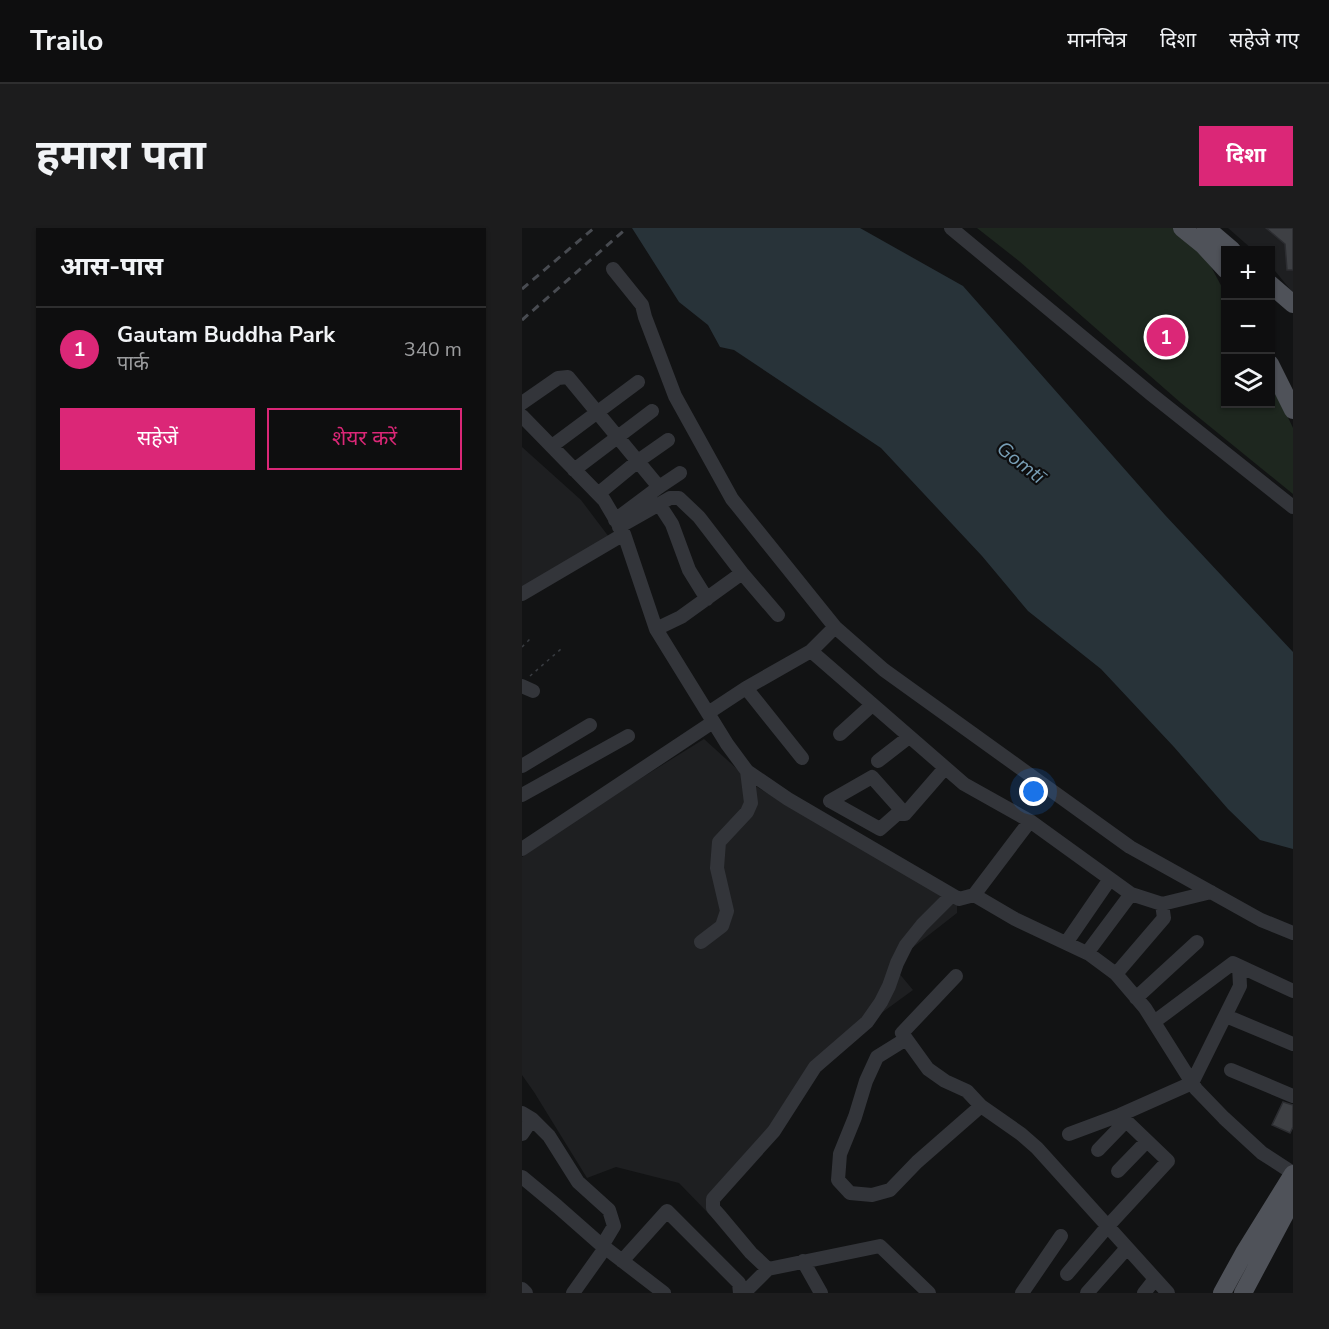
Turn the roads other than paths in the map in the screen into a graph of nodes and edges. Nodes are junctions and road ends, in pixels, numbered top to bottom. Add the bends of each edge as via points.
1 (951, 228) edge
2 (1182, 228) edge
3 (1206, 228) edge
4 (1227, 246) edge
5 (1221, 265) edge
6 (613, 269) dead end
7 (1275, 288) edge
8 (1292, 302) edge
9 (1275, 374) edge
10 (638, 382) dead end
11 (522, 404) edge
12 (1293, 410) edge
13 (652, 411) dead end
14 (597, 412) junction
15 (522, 416) edge
16 (617, 436) junction
17 (668, 440) dead end
18 (552, 446) junction
19 (638, 461) junction
20 (574, 470) junction
21 (680, 473) dead end
22 (658, 487) junction
23 (598, 494) junction
24 (659, 504) junction
25 (1293, 507) edge
26 (619, 527) junction
27 (742, 573) junction
28 (522, 594) edge
29 (707, 599) junction
30 (778, 615) dead end
31 (835, 627) junction
32 (656, 629) junction
33 (811, 651) junction
34 (746, 688) junction
35 (872, 705) junction
36 (711, 718) junction
37 (590, 725) dead end
38 (840, 734) dead end
39 (628, 736) dead end
40 (909, 737) junction
41 (802, 758) dead end
42 (878, 761) dead end
43 (522, 765) edge
44 (945, 768) junction
45 (747, 771) junction
46 (522, 795) edge
47 (905, 814) junction
48 (1030, 821) junction
49 (522, 849) edge
50 (1110, 879) junction
51 (1211, 892) junction
52 (1131, 894) junction
53 (952, 895) junction
54 (974, 895) junction
55 (1162, 904) junction
56 (1293, 933) edge
57 (702, 942) dead end
58 (1197, 942) dead end
59 (1066, 943) junction
60 (1087, 953) junction
61 (1239, 966) junction
62 (1116, 974) junction
63 (956, 976) dead end
64 (1293, 991) edge
65 (1136, 998) junction
66 (1226, 1016) junction
67 (1154, 1022) junction
68 (906, 1039) junction
69 (1293, 1044) edge
70 (1231, 1070) dead end
71 (1192, 1083) junction
72 (1293, 1096) edge
73 (981, 1106) junction
74 (527, 1116) edge
75 (1123, 1118) junction
76 (522, 1134) edge
77 (1069, 1134) dead end
78 (1147, 1141) junction
79 (1098, 1150) dead end
80 (1118, 1171) dead end
81 (1293, 1174) edge
82 (522, 1177) edge
83 (1291, 1207) edge
84 (1107, 1227) junction
85 (1061, 1236) dead end
86 (604, 1247) junction
87 (1127, 1248) junction
88 (622, 1261) junction
89 (803, 1262) junction
90 (768, 1269) junction
91 (1067, 1274) dead end
92 (1155, 1279) junction
93 (522, 1289) edge
94 (526, 1293) edge
95 (573, 1293) edge
96 (664, 1293) edge
97 (742, 1293) edge
98 (821, 1293) edge
99 (929, 1293) edge
100 (1022, 1293) edge
101 (1087, 1293) edge
102 (1144, 1293) edge
103 (1168, 1293) edge
104 (1222, 1293) edge
105 (1243, 1293) edge

1 - 25 street
2 - 5 main road
3 - 4 main road
6 - 31 street via 642,305 675,396 732,499
7 - 8 main road
9 - 12 main road
10 - 14 street
11 - 14 street via 558,378 568,376
13 - 16 street
14 - 16 street
14 - 18 street
15 - 18 street
16 - 19 street
16 - 20 street
17 - 19 street
18 - 20 street
19 - 22 street
19 - 23 street
20 - 23 street
21 - 22 street
22 - 26 street
23 - 26 street
24 - 26 street
24 - 27 street via 679,498 699,517
24 - 29 street
26 - 28 street
26 - 32 street
27 - 29 street
27 - 30 street
29 - 32 street
31 - 33 street
31 - 51 street via 884,670 1130,847
32 - 36 street
33 - 34 street
33 - 35 street
34 - 36 street
34 - 41 street
35 - 38 street
35 - 40 street
36 - 45 street
36 - 49 street
37 - 43 street
39 - 46 street
40 - 42 street
40 - 44 street
44 - 47 street
44 - 48 street via 964,784
45 - 53 street
45 - 57 street via 751,803 719,842 717,868 727,911 722,926
47 - 47 street via 872,777 830,801 880,829 897,814
48 - 50 street
48 - 54 street
50 - 52 street
50 - 59 street
51 - 55 street
51 - 56 street
52 - 55 street
52 - 60 street
53 - 54 street via 959,899
53 - 90 street via 906,945 882,1002 867,1022 814,1067 774,1131 713,1199 713,1208
54 - 59 street
55 - 62 street via 1164,918
58 - 65 street
59 - 60 street
60 - 62 street
61 - 64 street
61 - 66 street via 1240,986
61 - 67 street via 1233,963
62 - 65 street
63 - 68 street via 902,1033
65 - 67 street
66 - 69 street
66 - 71 street
67 - 71 street
68 - 73 street via 928,1068 967,1091
68 - 73 street via 877,1057 866,1081 840,1154 838,1180 850,1192 872,1195 890,1190
70 - 72 street
71 - 75 street
71 - 81 street via 1262,1153
73 - 84 street via 1037,1148
74 - 76 street
74 - 86 street via 549,1136 578,1182 609,1210 614,1226
75 - 77 street
75 - 78 street
75 - 79 street
78 - 80 street
78 - 84 street via 1168,1161
81 - 104 main road
82 - 86 street
83 - 105 main road
84 - 87 street
84 - 91 street
85 - 100 street
86 - 88 street
86 - 95 street
87 - 92 street
87 - 101 street
88 - 96 street
88 - 97 street via 667,1211 739,1283
89 - 90 street
89 - 98 street
89 - 99 street via 880,1246
90 - 97 street
92 - 102 street
92 - 103 street
93 - 94 street

